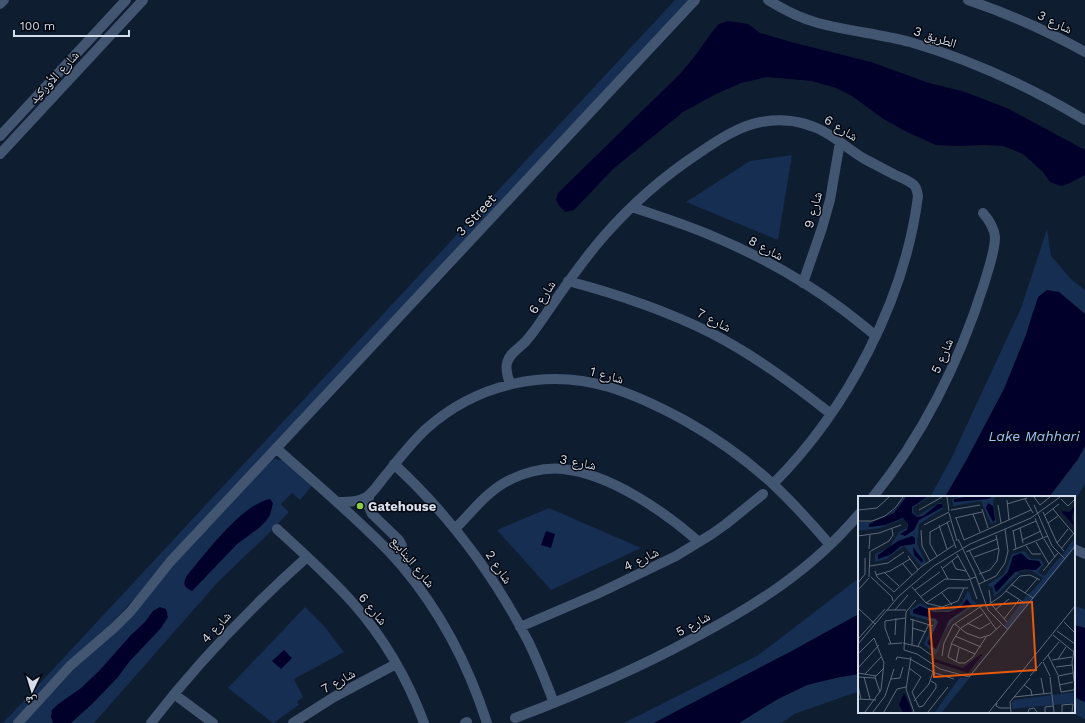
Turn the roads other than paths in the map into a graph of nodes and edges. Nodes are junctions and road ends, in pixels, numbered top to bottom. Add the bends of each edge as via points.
1 (4, 0) edge
2 (126, 0) edge
3 (136, 0) edge
4 (143, 0) edge
5 (695, 0) edge
6 (768, 0) edge
7 (968, 0) edge
8 (0, 4) edge
9 (120, 24) junction
10 (1085, 52) edge
11 (1085, 120) edge
12 (0, 136) edge
13 (840, 142) junction
14 (1, 152) edge
15 (632, 207) junction
16 (983, 213) dead end
17 (568, 282) junction
18 (803, 283) junction
19 (876, 336) junction
20 (510, 384) junction
21 (831, 414) junction
22 (276, 448) junction
23 (394, 464) junction
24 (774, 484) junction
25 (763, 494) dead end
26 (369, 496) junction
27 (874, 496) edge
28 (338, 502) junction
29 (858, 515) edge
30 (277, 529) dead end
31 (455, 530) junction
32 (698, 542) junction
33 (830, 545) junction
34 (1075, 549) edge
35 (1085, 554) edge
36 (307, 557) junction
37 (402, 566) junction
38 (520, 628) junction
39 (396, 664) junction
40 (174, 694) junction
41 (554, 703) junction
42 (515, 718) dead end
43 (18, 723) edge
44 (152, 723) edge
45 (213, 723) edge
46 (293, 723) edge
47 (424, 723) edge
48 (487, 723) edge

1 - 8 street
2 - 12 street, شارع الأوركيد
3 - 9 street via 122,15
4 - 9 street, شارع الأوركيد
5 - 22 street, 3 Street
6 - 11 street, 3 الطريق via 792,13 817,22 910,42 979,66 1030,89
7 - 10 street, شارع 3 via 1020,20
9 - 14 street, شارع الأوركيد
13 - 15 street, شارع 6 via 814,127 799,122 759,122 736,130 681,165
13 - 18 street, شارع 9 via 830,200
13 - 19 street, شارع 6 via 868,160 908,180 917,190 910,239 900,275
15 - 17 street, شارع 6 via 603,236
15 - 18 street, شارع 8 via 717,238 758,257
16 - 27 street, شارع 5 via 993,228 994,247 969,327 930,411 885,483
17 - 20 street, شارع 6 via 534,332 509,358 506,367
17 - 21 street, شارع 7 via 642,303 711,333 774,370
18 - 19 street, شارع 8
19 - 21 street, شارع 6
20 - 23 street, شارع 1 via 484,392 446,413 427,428
20 - 24 street, شارع 1 via 543,379 568,380 589,382 628,394 697,427
21 - 24 street, شارع 6 via 819,433
22 - 28 street, شارع الينابيع
22 - 43 street, 3 Street via 170,562 131,611 70,666
23 - 26 street, شارع 1
23 - 31 street, شارع 2
24 - 33 street, شارع 1
25 - 32 street, شارع 4 via 726,524
26 - 28 street via 350,502
26 - 37 street via 368,505 372,514 402,545
28 - 37 street, شارع الينابيع
29 - 33 street, شارع 5
30 - 36 street, شارع 6
31 - 32 street, شارع 3 via 503,483 542,470 562,469 598,478 639,498 663,513
31 - 38 street, شارع 2 via 490,576
32 - 38 street, شارع 4 via 626,581
33 - 41 street, شارع 5 via 769,595 728,620 646,663
34 - 35 street
36 - 39 street, شارع 6 via 362,614
36 - 40 street, شارع 4 via 234,626
37 - 48 street, شارع الينابيع via 421,590 453,643 468,671
38 - 41 street, شارع 2
39 - 46 street, شارع 7 via 334,697
39 - 47 street, شارع 6 via 415,699
40 - 44 street, شارع 4
40 - 45 street
41 - 42 street, شارع 5

